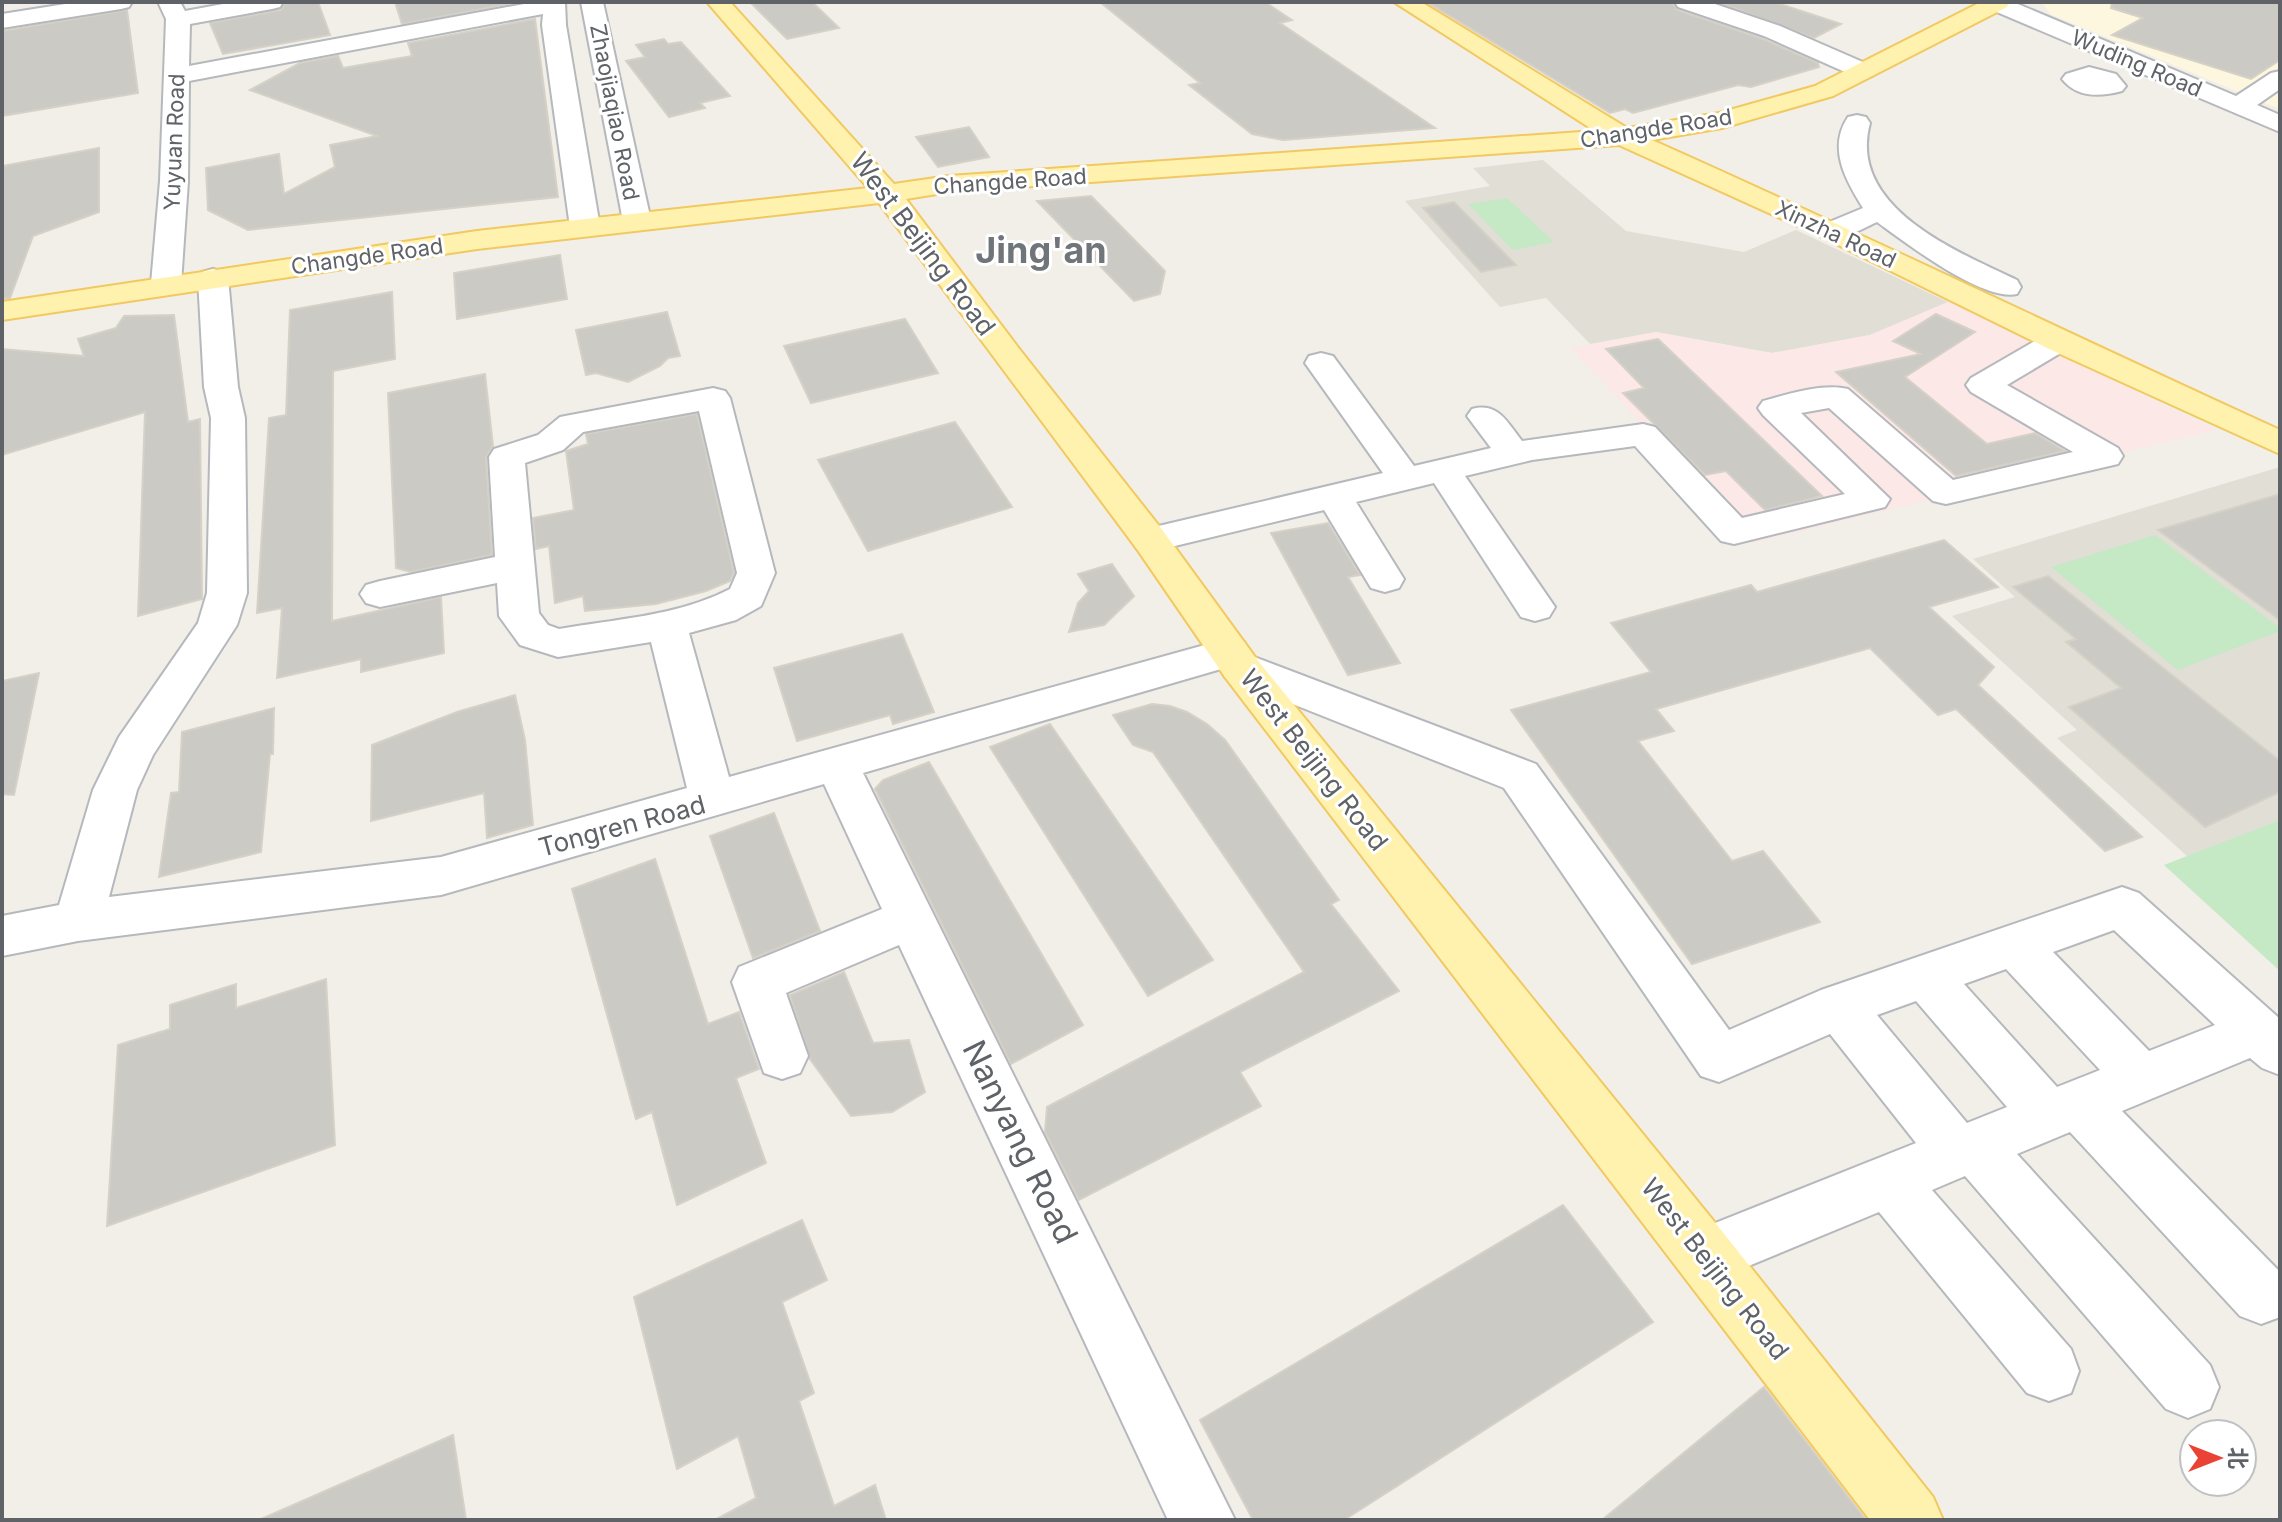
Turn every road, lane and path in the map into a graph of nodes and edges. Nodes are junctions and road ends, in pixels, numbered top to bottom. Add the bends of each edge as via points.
1 (121, 2) edge
2 (272, 2) edge
3 (592, 2) edge
4 (718, 2) edge
5 (1405, 2) edge
6 (1686, 2) edge
7 (1996, 2) edge
8 (173, 10) edge
9 (2, 21) edge
10 (1863, 71) junction
11 (177, 76) junction
12 (2280, 78) edge
13 (2113, 84) dead end
14 (2239, 106) junction
15 (1857, 123) dead end
16 (2280, 124) edge
17 (1623, 137) junction
18 (2280, 147) edge
19 (887, 193) junction
20 (1880, 211) junction
21 (637, 221) junction
22 (585, 227) junction
23 (1832, 231) junction
24 (213, 278) junction
25 (166, 284) junction
26 (2006, 287) dead end
27 (2, 311) edge
28 (2058, 341) junction
29 (1321, 363) dead end
30 (1484, 416) dead end
31 (2280, 443) edge
32 (1523, 451) junction
33 (1443, 470) junction
34 (1406, 480) junction
35 (1334, 496) junction
36 (1150, 540) junction
37 (515, 566) junction
38 (1385, 579) dead end
39 (380, 594) dead end
40 (1535, 607) dead end
41 (667, 625) junction
42 (1235, 659) junction
43 (837, 765) junction
44 (713, 801) junction
45 (912, 918) junction
46 (78, 921) junction
47 (2, 936) edge
48 (2015, 945) junction
49 (1926, 976) junction
50 (1839, 1006) junction
51 (2269, 1042) edge
52 (782, 1056) dead end
53 (2141, 1078) junction
54 (2064, 1110) junction
55 (1966, 1149) junction
56 (1889, 1181) junction
57 (1705, 1255) junction
58 (2261, 1295) dead end
59 (2049, 1371) dead end
60 (2188, 1387) dead end
61 (1202, 1520) edge
62 (1910, 1520) edge

1 - 9 street
2 - 8 street
3 - 21 street, Zhaojiaqiao Road
4 - 19 main road, West Beijing Road
5 - 17 main road, Xinzha Road
6 - 10 street via 1772,31
7 - 10 main road, Changde Road
7 - 14 street, Wuding Road
8 - 11 street, Yuyuan Road
10 - 17 main road, Changde Road via 1824,91 1722,120
11 - 22 street via 397,40 397,54 555,19
11 - 25 street, Yuyuan Road
12 - 14 street
13 - 18 street via 2157,94
14 - 16 street, Wuding Road
15 - 20 street via 1851,141 1854,170
17 - 19 main road, Changde Road via 949,184
17 - 23 main road, Xinzha Road
19 - 21 main road, Changde Road
19 - 36 main road, West Beijing Road
20 - 23 street
20 - 26 street via 1946,257
21 - 22 main road, Changde Road
22 - 24 main road, Changde Road
23 - 28 main road, Xinzha Road
24 - 25 main road, Changde Road
24 - 46 street via 228,418 227,593 217,625 134,749 115,790
25 - 27 main road, Changde Road
28 - 31 main road, Xinzha Road
28 - 32 street via 1983,385 2105,456 1946,493 1836,396 1775,408 1872,499 1734,532 1643,434
29 - 34 street
30 - 32 street
32 - 33 street
33 - 34 street
33 - 40 street
34 - 35 street
35 - 36 street
35 - 38 street
36 - 42 main road, West Beijing Road
37 - 39 street
37 - 41 street via 519,616 534,635 558,643
37 - 41 street via 507,457 546,447 572,424 713,398 711,425 756,573 747,597 722,610
41 - 44 street
42 - 43 street, Tongren Road
42 - 50 street via 1520,776 1719,1059
42 - 57 main road, West Beijing Road
43 - 44 street, Tongren Road
43 - 45 street, Nanyang Road
44 - 46 street, Tongren Road via 441,876
45 - 52 street via 757,982
45 - 61 street, Nanyang Road
46 - 47 street, Tongren Road
48 - 49 street
48 - 51 street via 2122,907
48 - 53 street
49 - 50 street
49 - 54 street
50 - 55 street
51 - 53 street
53 - 54 street
54 - 55 street
54 - 58 street
55 - 56 street
55 - 60 street
56 - 57 street
56 - 59 street
57 - 62 main road, West Beijing Road

